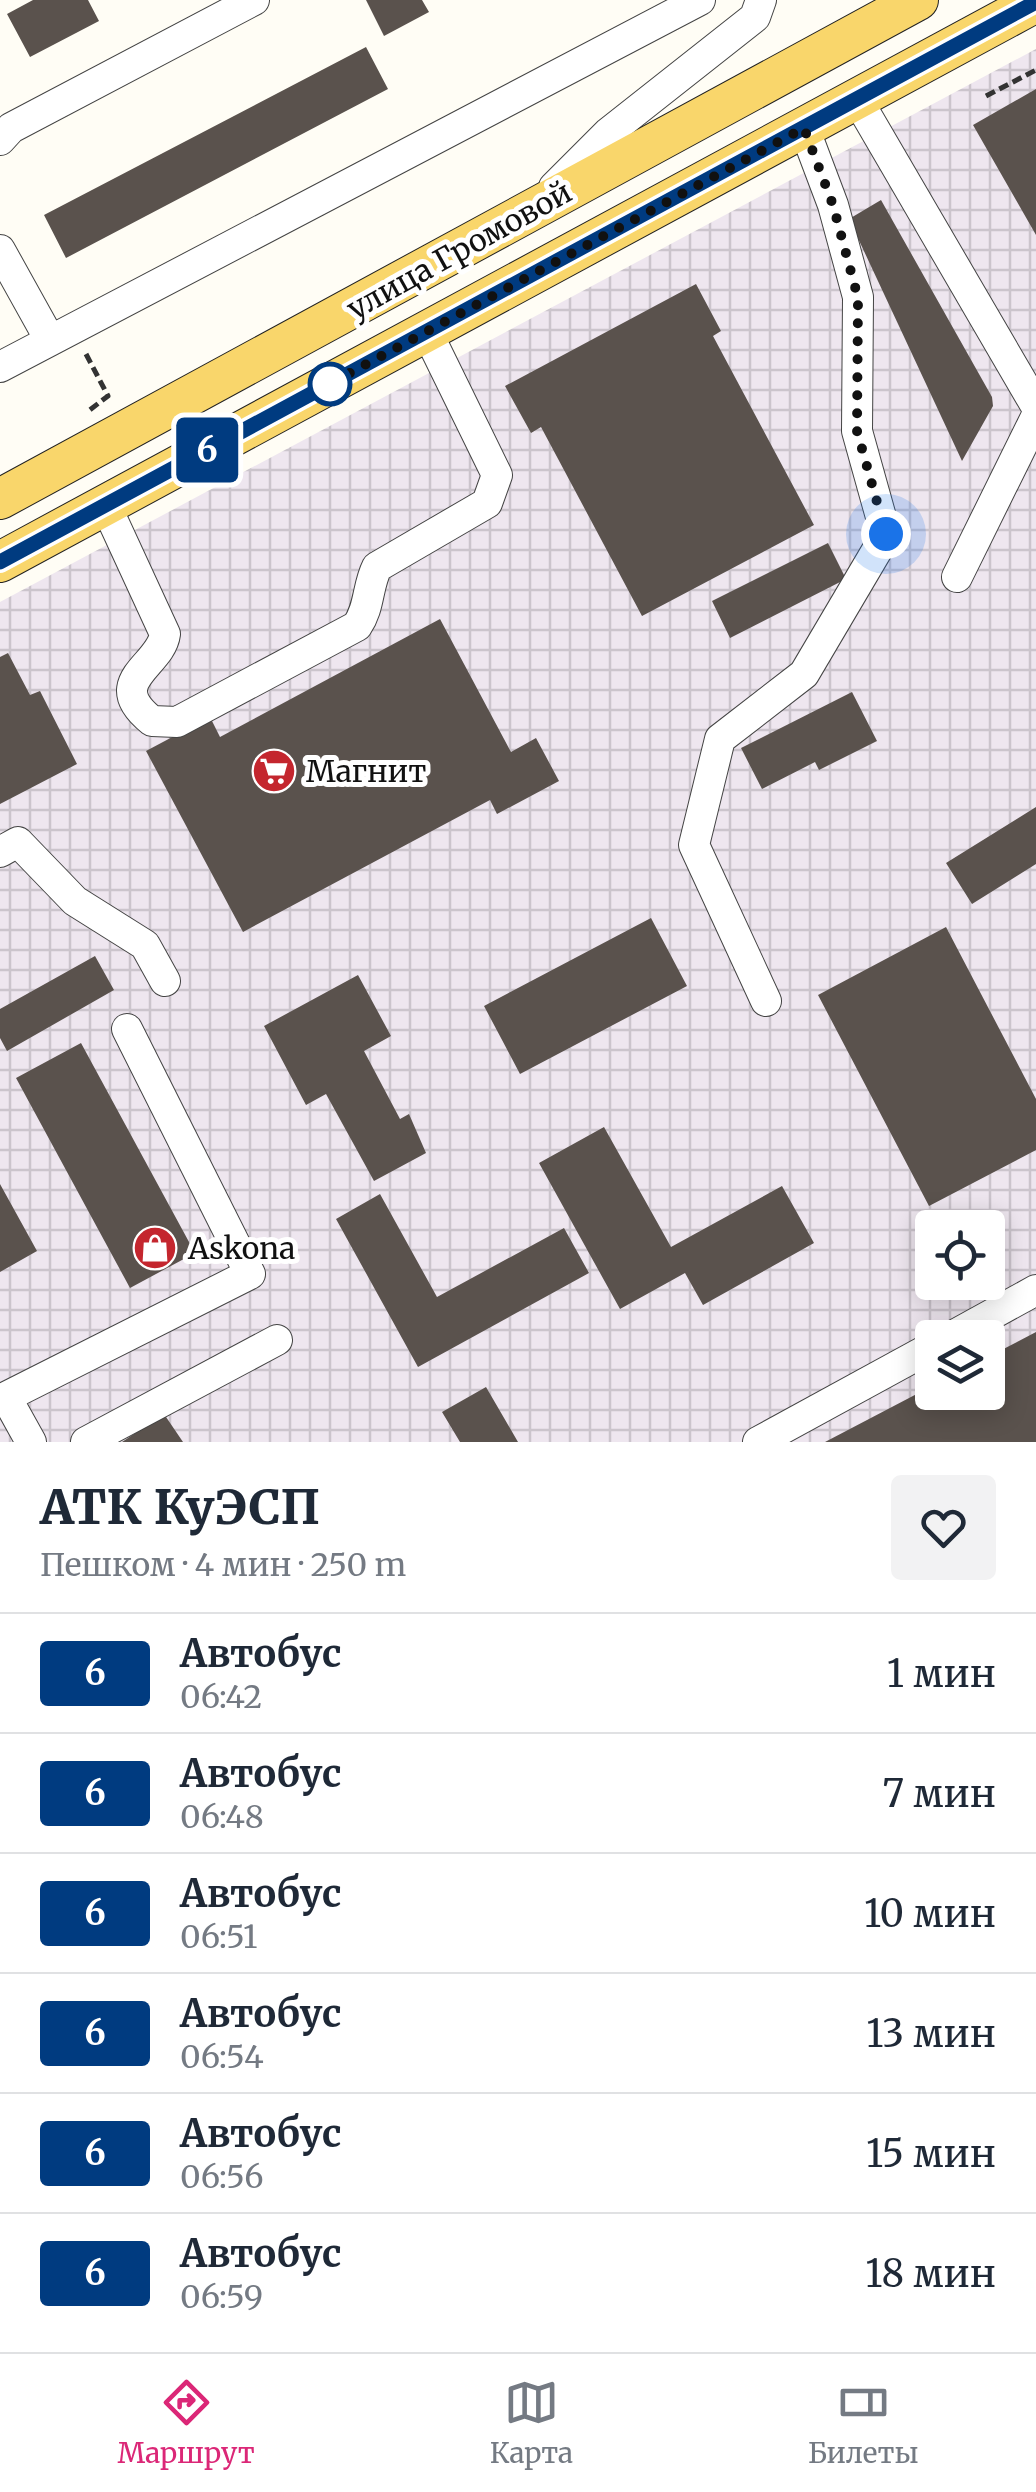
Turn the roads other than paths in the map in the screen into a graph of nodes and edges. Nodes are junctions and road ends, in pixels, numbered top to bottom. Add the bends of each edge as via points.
1 (254, 0) edge
2 (700, 0) edge
3 (760, 0) edge
4 (918, 0) edge
5 (1036, 2) edge
6 (857, 99) junction
7 (804, 128) junction
8 (0, 140) edge
9 (529, 212) junction
10 (0, 250) edge
11 (427, 332) junction
12 (50, 340) junction
13 (0, 367) edge
14 (1036, 406) edge
15 (1036, 417) edge
16 (0, 499) edge
17 (106, 506) junction
18 (0, 562) edge
19 (957, 578) dead end
20 (0, 852) edge
21 (165, 980) dead end
22 (766, 1001) dead end
23 (127, 1030) dead end
24 (1036, 1290) edge
25 (982, 1320) edge
26 (277, 1340) dead end
27 (915, 1356) edge
28 (3, 1398) edge
29 (31, 1442) edge
30 (86, 1442) edge
31 (758, 1442) edge

1 - 8 lane via 11,128
2 - 12 lane
3 - 9 lane via 755,17 608,134
4 - 9 main road, улица Громовой
5 - 6 main road, улица Громовой
6 - 7 main road, улица Громовой
6 - 14 lane
7 - 11 main road, улица Громовой
7 - 22 lane via 858,298 857,431 886,534 804,674 720,739 694,845
9 - 16 main road, улица Громовой
10 - 12 lane
11 - 17 main road, улица Громовой
11 - 17 lane via 496,475 496,490 487,503 377,567 368,610 357,626 177,722 152,720 137,704 138,669 164,645 165,634
12 - 13 lane
15 - 19 lane
17 - 18 main road, улица Громовой
20 - 21 lane via 18,842 76,901 145,944
23 - 28 lane via 250,1274
24 - 25 lane
26 - 30 lane
27 - 31 lane
28 - 29 lane

